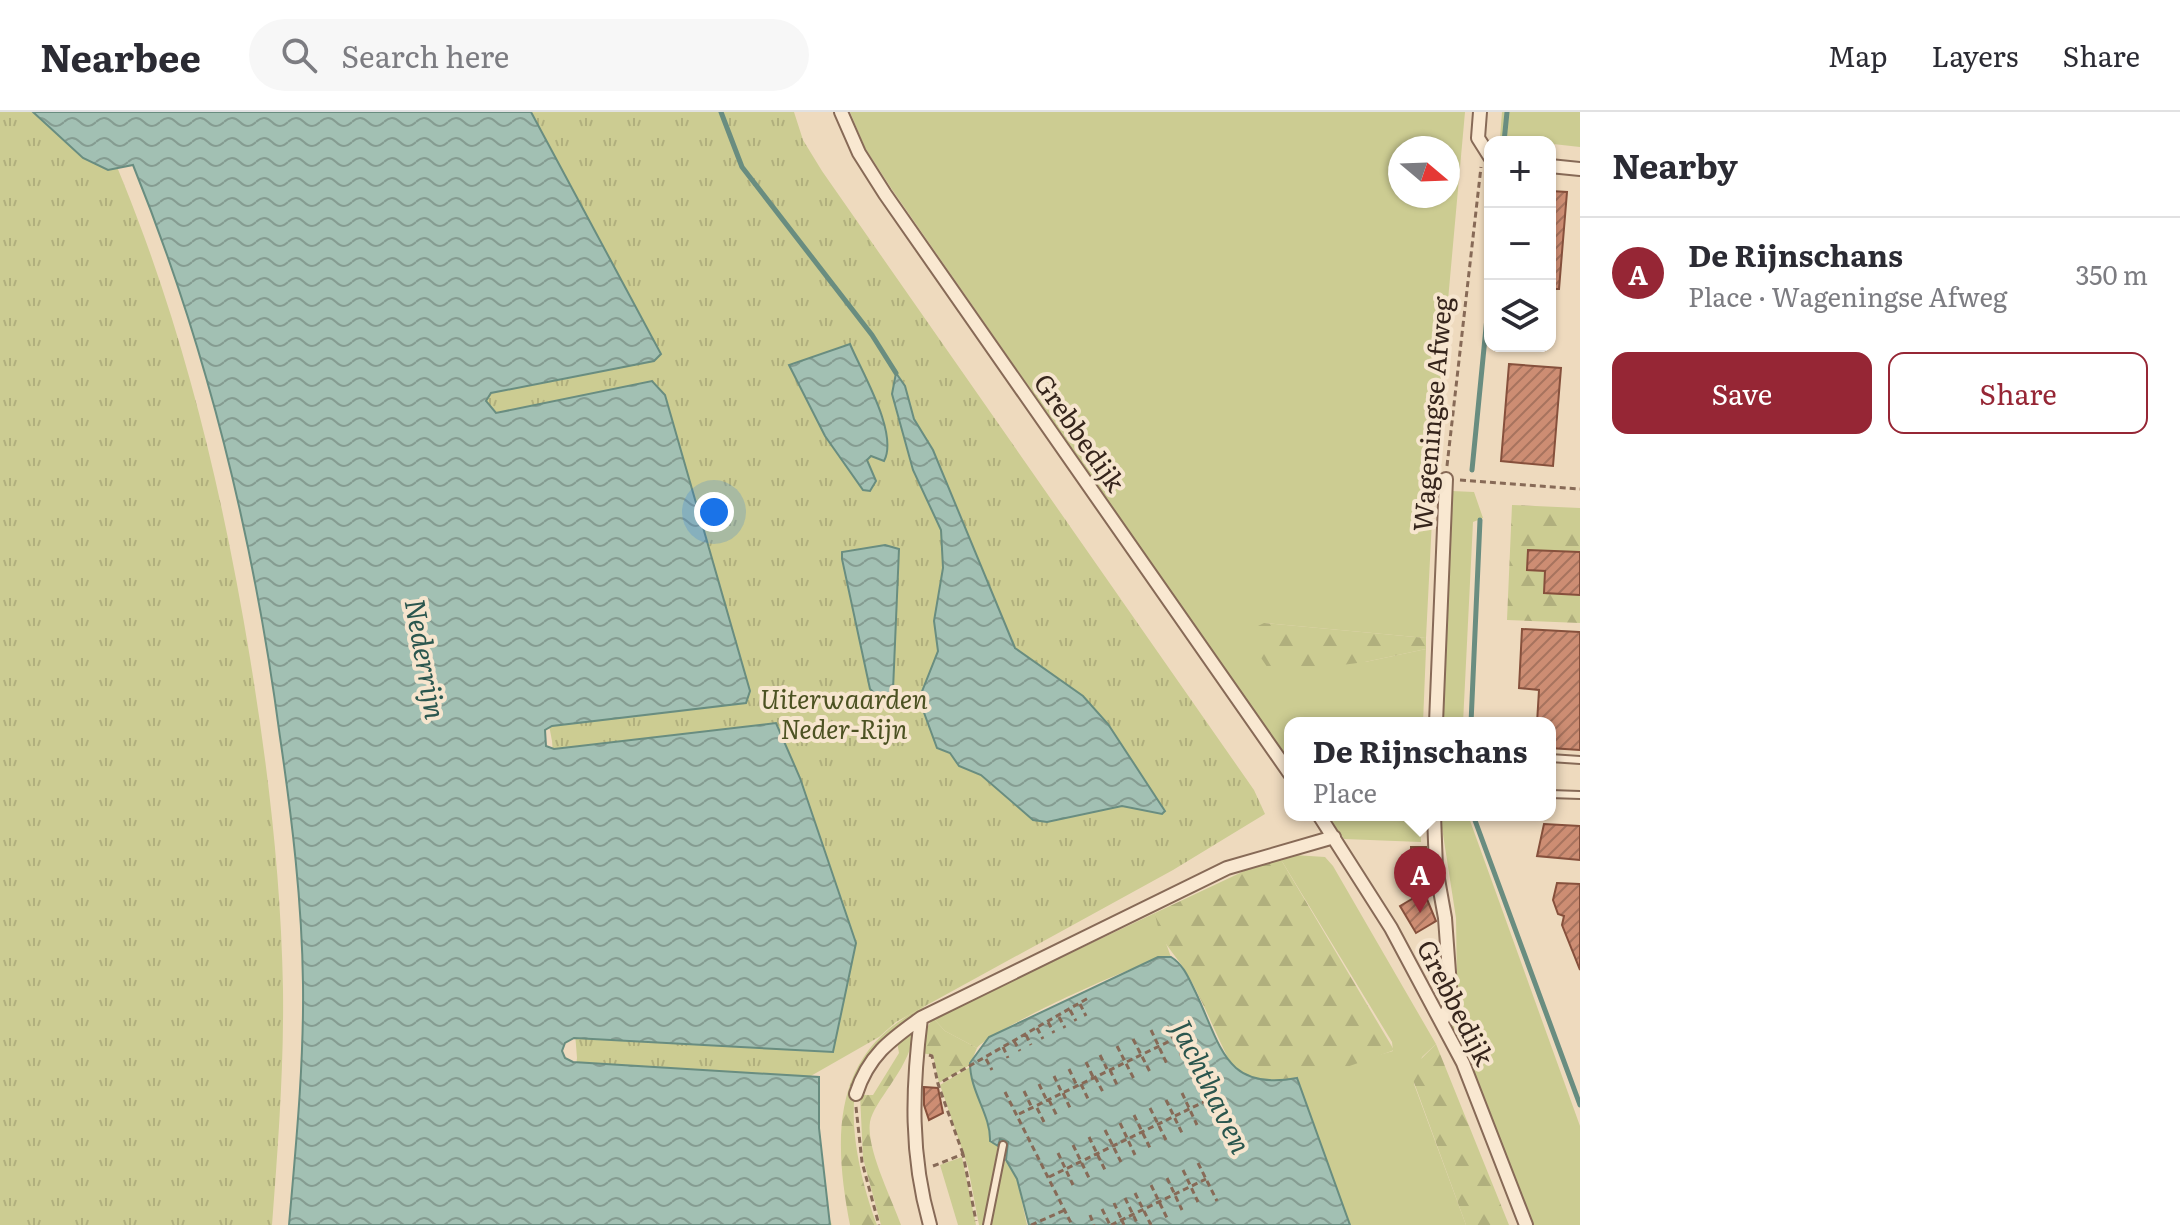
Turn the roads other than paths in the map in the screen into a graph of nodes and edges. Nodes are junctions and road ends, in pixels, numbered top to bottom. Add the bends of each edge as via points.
1 (841, 112) edge
2 (1480, 112) edge
3 (1484, 150) edge
4 (1556, 167) edge
5 (1580, 169) edge
6 (1446, 479) road end
7 (1436, 717) edge
8 (1556, 758) edge
9 (1580, 760) edge
10 (1284, 765) edge
11 (1556, 794) edge
12 (1580, 795) edge
13 (1323, 821) edge
14 (1434, 821) edge
15 (1334, 837) junction
16 (921, 1018) junction
17 (1442, 1021) junction
18 (856, 1094) road end
19 (1003, 1145) dead end
20 (930, 1225) edge
21 (987, 1225) edge
22 (1526, 1225) edge

1 - 10 street, Grebbedijk via 885,194
2 - 3 street via 1478,138
4 - 5 street
6 - 7 street, Wageningse Afweg
8 - 9 lane
11 - 12 lane
13 - 15 street, Grebbedijk
14 - 17 street via 1450,986 1450,1005
15 - 16 street via 1227,868
15 - 17 street, Grebbedijk
16 - 18 street via 881,1047
16 - 20 street via 912,1108
17 - 22 street, Grebbedijk via 1469,1076
19 - 21 lane

